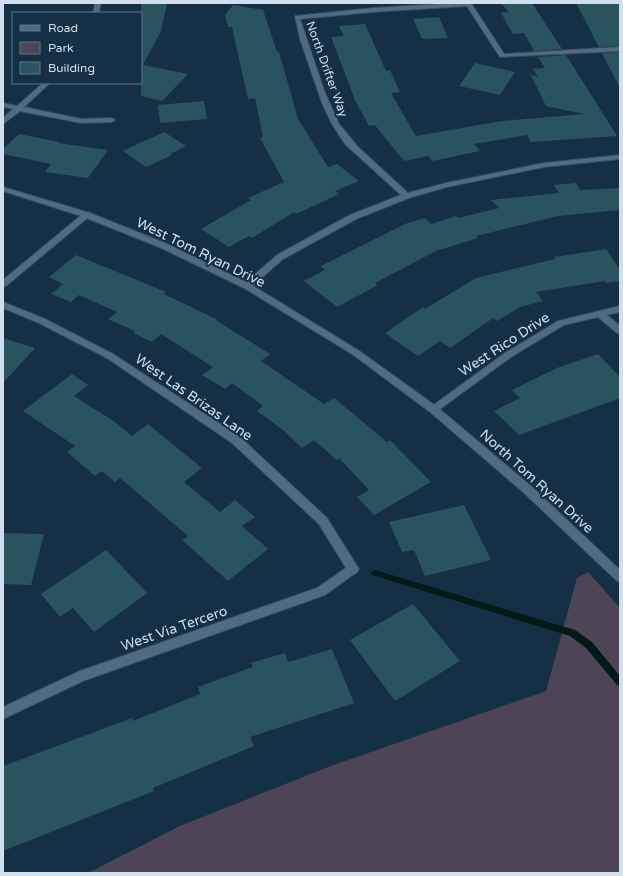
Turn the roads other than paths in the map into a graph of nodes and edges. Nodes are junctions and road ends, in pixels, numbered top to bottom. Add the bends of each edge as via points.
1 (620, 49) edge
2 (46, 84) edge
3 (3, 105) edge
4 (18, 108) junction
5 (111, 120) dead end
6 (3, 122) edge
7 (620, 157) edge
8 (3, 188) edge
9 (406, 196) junction
10 (87, 215) junction
11 (3, 284) edge
12 (247, 286) junction
13 (3, 305) edge
14 (620, 309) edge
15 (599, 313) junction
16 (620, 331) edge
17 (433, 409) junction
18 (353, 569) joint
19 (620, 577) edge
20 (3, 713) edge

1 - 9 street, North Drifter Way via 502,56 469,4 297,17 323,95 337,127 348,141
2 - 4 street
3 - 4 street
4 - 5 street via 81,121
4 - 6 street
7 - 9 street via 544,165 446,184
8 - 10 street, West Tom Ryan Drive
9 - 12 street via 353,217 280,257
10 - 11 street
10 - 12 street, West Tom Ryan Drive via 162,245
12 - 17 street, West Tom Ryan Drive via 355,352
13 - 18 street, West Las Brizas Lane via 42,321 110,356 236,440 323,521
14 - 15 street, West Rico Drive
15 - 16 street
15 - 17 street, West Rico Drive via 561,323 508,355
17 - 19 street, North Tom Ryan Drive via 527,489
18 - 20 street, West Via Tercero via 321,592 80,677

